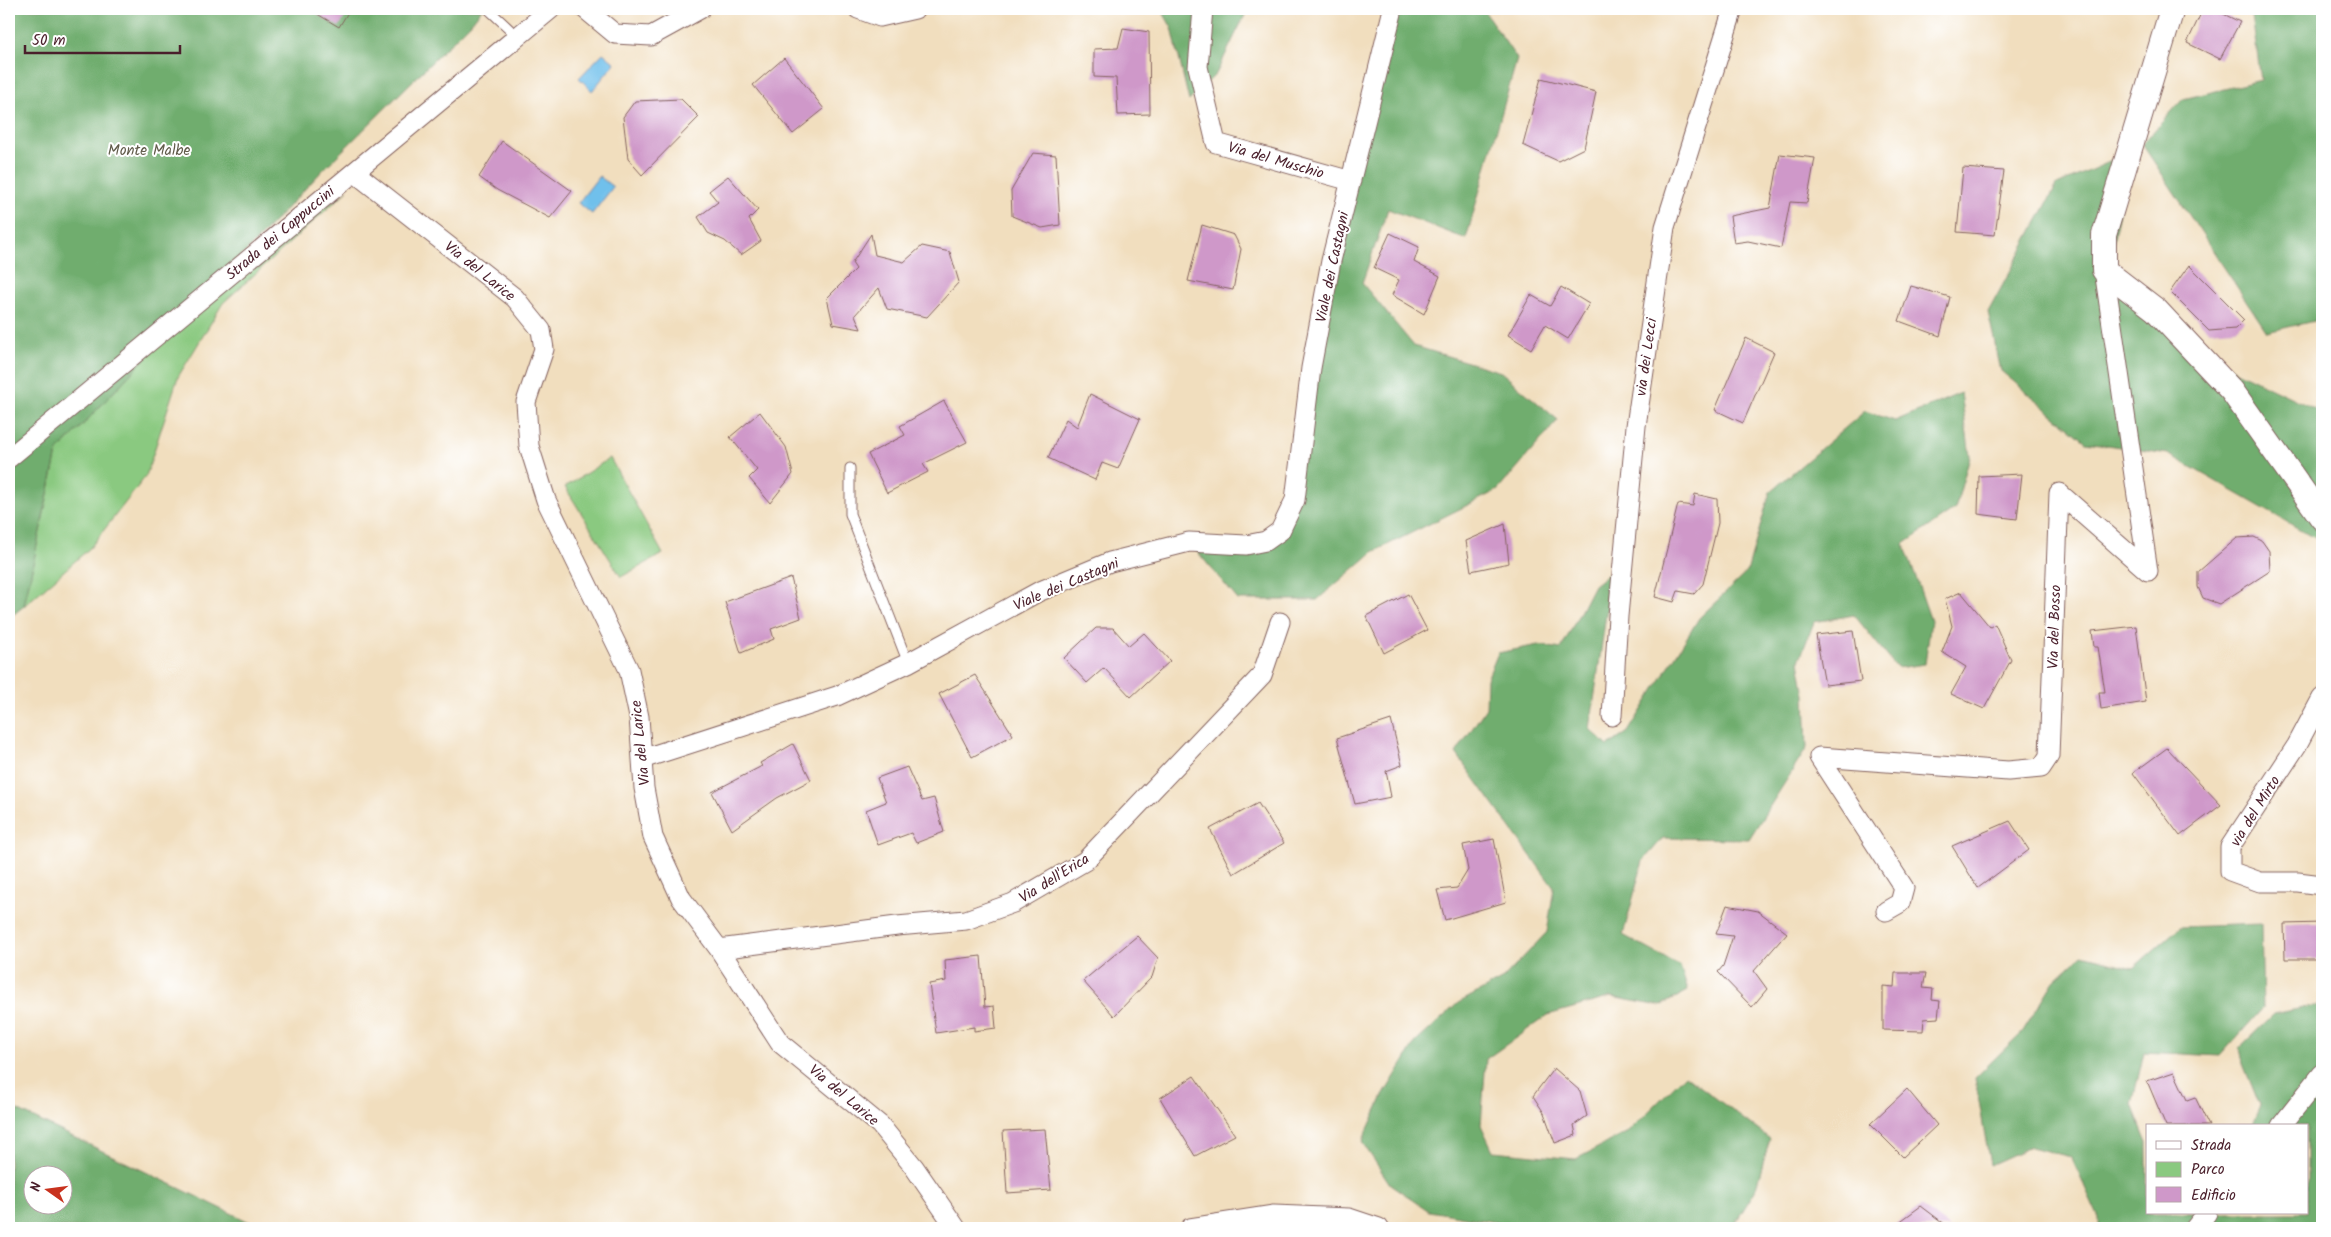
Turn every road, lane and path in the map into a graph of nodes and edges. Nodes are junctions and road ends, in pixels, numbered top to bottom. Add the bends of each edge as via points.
1 (488, 9) edge
2 (551, 9) edge
3 (585, 9) edge
4 (700, 9) edge
5 (858, 9) edge
6 (915, 9) edge
7 (1203, 9) edge
8 (1393, 9) edge
9 (1733, 9) edge
10 (2172, 9) edge
11 (518, 36) junction
12 (354, 172) junction
13 (1351, 181) junction
14 (2104, 270) junction
15 (9, 458) edge
16 (850, 468) dead end
17 (2322, 518) edge
18 (1280, 622) dead end
19 (908, 663) junction
20 (2322, 698) edge
21 (1612, 716) dead end
22 (642, 759) junction
23 (2322, 885) edge
24 (1886, 912) dead end
25 (719, 949) junction
26 (2322, 1074) edge
27 (2283, 1124) edge
28 (2206, 1214) edge
29 (956, 1228) edge
30 (1190, 1228) edge
31 (1379, 1228) edge
32 (2195, 1228) edge

1 - 11 lane
2 - 11 street, Strada dei Cappuccini
3 - 4 street via 615,34 651,36
5 - 6 street via 880,17
7 - 13 street, Via del Muschio via 1198,67 1216,143
8 - 13 street, Viale dei Castagni
9 - 21 street, via dei Lecci via 1665,227 1636,426
10 - 14 street via 2104,235
11 - 12 street, Strada dei Cappuccini
12 - 15 street, Strada dei Cappuccini
12 - 22 street, Via del Larice via 515,298 541,330 544,349 526,402 529,446 546,500 629,670 639,717
13 - 19 street, Viale dei Castagni via 1331,261 1311,368 1295,500 1280,531 1266,541 1246,545 1189,542 1110,562 1038,592
14 - 17 street via 2156,310 2232,391
14 - 24 street, Via del Bosso via 2148,571 2059,493 2050,756 2041,768 2008,771 1819,757 1904,888 1900,903
16 - 19 lane via 850,514
18 - 25 street, Via dell'Erica via 1262,675 1085,861 1013,903 966,920
19 - 22 street, Viale dei Castagni via 837,696
20 - 23 street, via del Mirto via 2297,745 2230,847 2230,871 2260,882
22 - 25 street, Via del Larice via 652,837 681,898
25 - 29 street, Via del Larice via 780,1043 880,1125
26 - 27 street
28 - 32 street
30 - 31 street via 1274,1215 1349,1218

